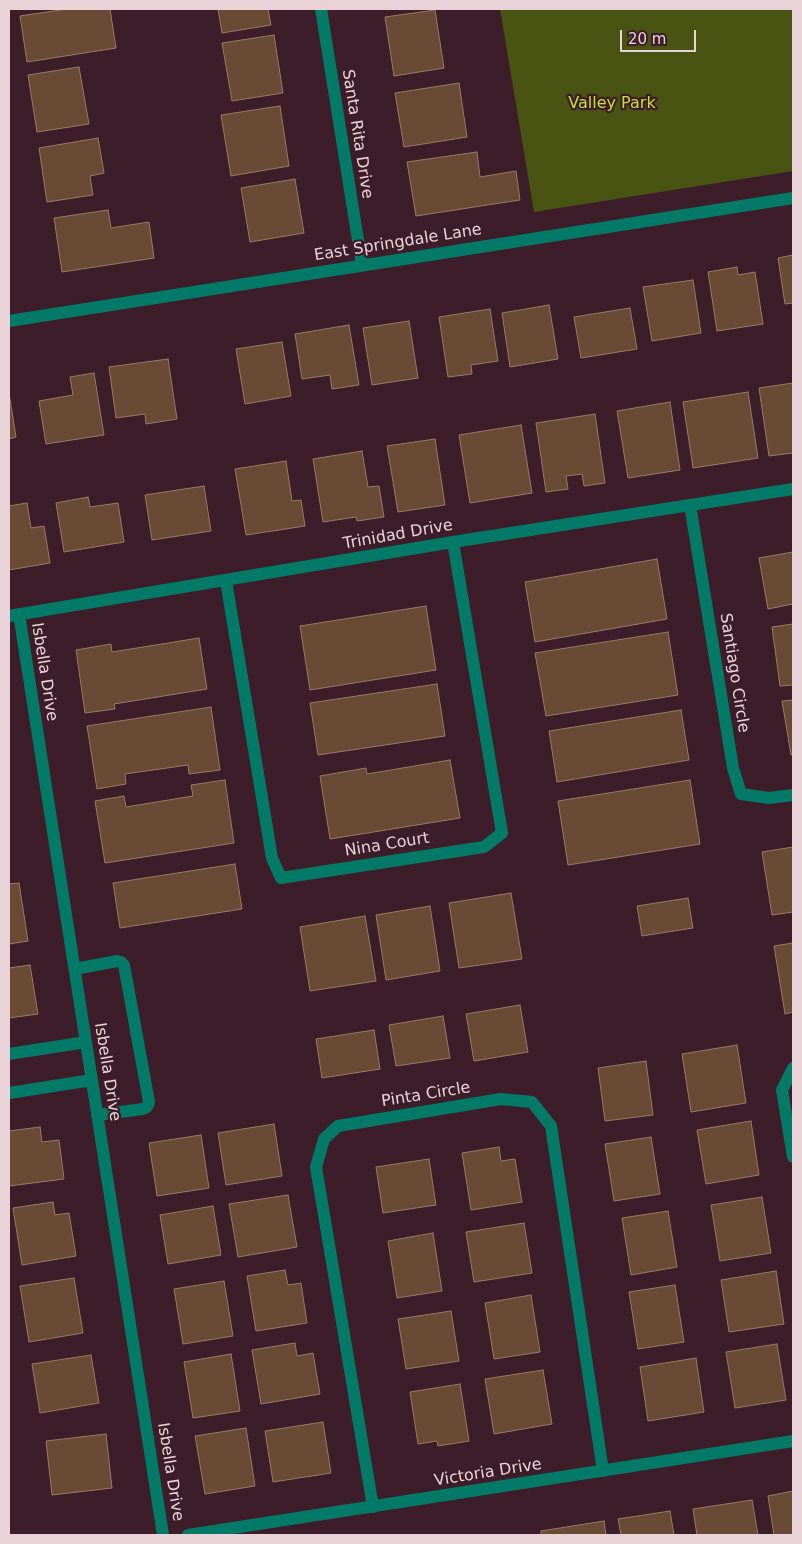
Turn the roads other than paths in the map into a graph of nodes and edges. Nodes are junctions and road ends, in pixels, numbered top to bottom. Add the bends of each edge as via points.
1 (321, 9) edge
2 (793, 198) edge
3 (362, 265) junction
4 (9, 321) edge
5 (793, 489) edge
6 (690, 505) junction
7 (453, 542) junction
8 (226, 580) junction
9 (14, 615) edge
10 (793, 795) edge
11 (75, 968) junction
12 (86, 1042) junction
13 (9, 1054) edge
14 (793, 1068) edge
15 (92, 1080) junction
16 (9, 1094) edge
17 (98, 1115) junction
18 (793, 1157) edge
19 (793, 1441) edge
20 (603, 1471) junction
21 (373, 1507) junction
22 (163, 1535) edge
23 (188, 1535) edge

1 - 3 street, Santa Rita Drive
2 - 3 street, East Springdale Lane
3 - 4 street, East Springdale Lane
5 - 6 street, Trinidad Drive
6 - 7 street, Trinidad Drive
6 - 10 street, Santiago Circle via 733,768 742,794 769,798
7 - 8 street, Trinidad Drive
7 - 8 street, Nina Court via 502,833 484,847 281,878 272,858
8 - 9 street, Trinidad Drive
9 - 11 street, Isbella Drive
11 - 12 street, Isbella Drive
11 - 17 street via 117,961 124,965 149,1102 143,1109
12 - 13 street
12 - 15 street, Isbella Drive
14 - 18 street via 782,1090
15 - 16 street
15 - 17 street, Isbella Drive
17 - 22 street, Isbella Drive
19 - 20 street, Victoria Drive
20 - 21 street, Victoria Drive
20 - 21 street, Pinta Circle via 552,1126 532,1102 502,1099 338,1126 324,1139 316,1167
21 - 23 street, Victoria Drive

